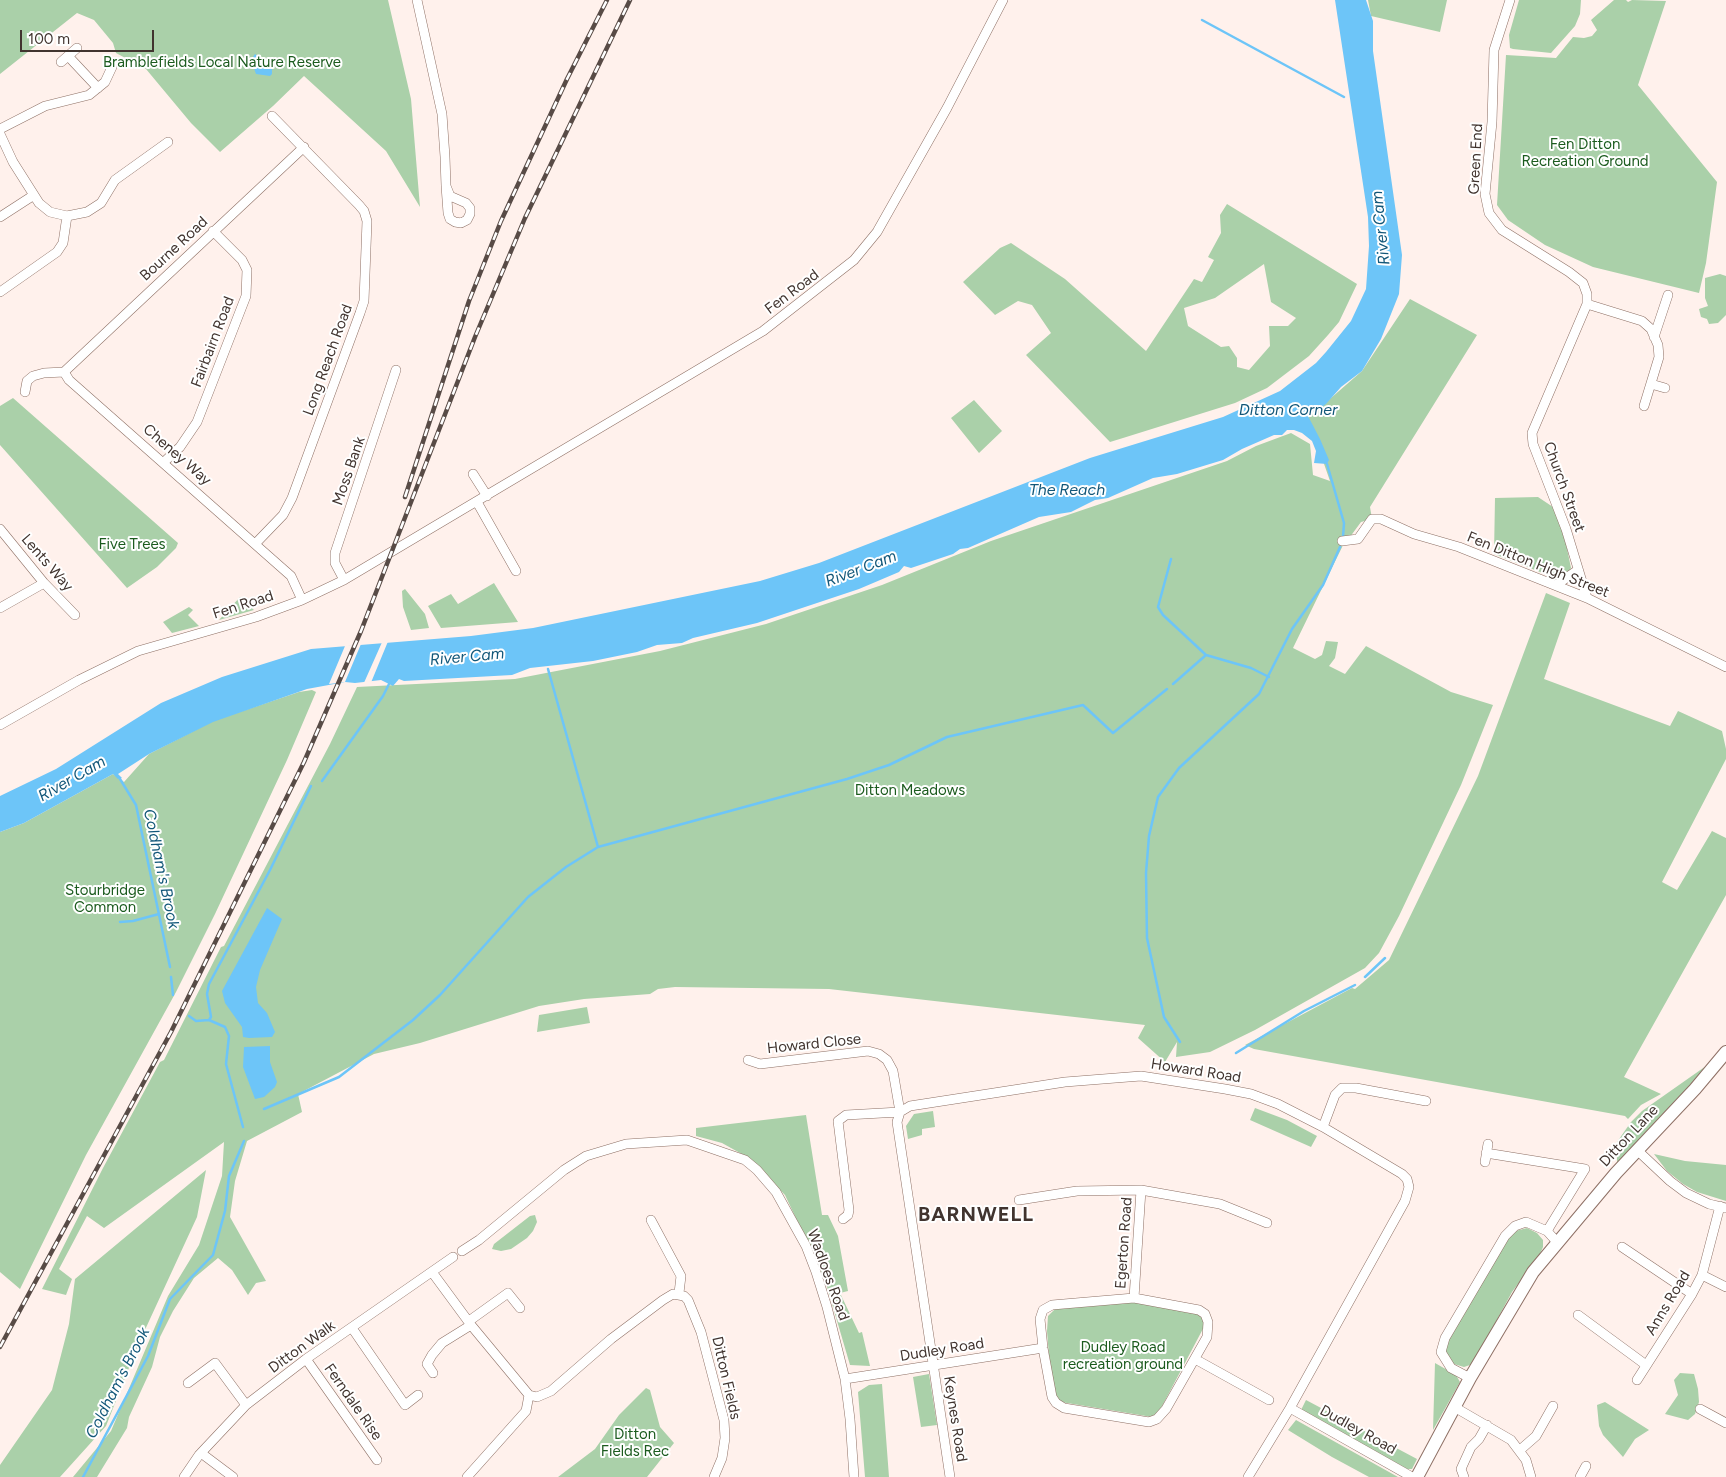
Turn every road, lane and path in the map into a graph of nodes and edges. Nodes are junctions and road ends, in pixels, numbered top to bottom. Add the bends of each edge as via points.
1 (417, 0) edge
2 (1003, 0) edge
3 (1510, 0) edge
4 (77, 48) dead end
5 (112, 66) dead end
6 (98, 88) junction
7 (272, 116) dead end
8 (0, 129) edge
9 (0, 134) edge
10 (168, 142) dead end
11 (304, 147) junction
12 (446, 186) junction
13 (34, 196) junction
14 (460, 200) junction
15 (448, 212) junction
16 (67, 216) junction
17 (0, 217) edge
18 (213, 231) junction
19 (0, 292) edge
20 (1668, 296) dead end
21 (1587, 304) junction
22 (1654, 337) junction
23 (396, 370) dead end
24 (64, 372) junction
25 (1652, 384) junction
26 (1664, 388) dead end
27 (25, 392) dead end
28 (1644, 406) dead end
29 (164, 462) junction
30 (473, 474) dead end
31 (487, 496) junction
32 (478, 502) junction
33 (0, 529) edge
34 (1342, 541) dead end
35 (256, 543) junction
36 (1578, 570) junction
37 (516, 571) dead end
38 (344, 580) junction
39 (44, 583) junction
40 (1556, 586) junction
41 (1587, 598) junction
42 (302, 600) junction
43 (0, 608) edge
44 (75, 615) dead end
45 (1726, 667) edge
46 (0, 725) edge
47 (1726, 1052) edge
48 (748, 1060) dead end
49 (1426, 1101) dead end
50 (900, 1112) junction
51 (1322, 1127) junction
52 (1513, 1147) dead end
53 (1637, 1150) junction
54 (1486, 1153) dead end
55 (1512, 1157) junction
56 (1141, 1190) junction
57 (1019, 1200) dead end
58 (1723, 1207) edge
59 (843, 1219) dead end
60 (651, 1220) dead end
61 (1268, 1222) dead end
62 (1547, 1232) junction
63 (1557, 1242) junction
64 (1622, 1247) dead end
65 (462, 1251) dead end
66 (453, 1257) dead end
67 (432, 1272) junction
68 (1702, 1275) junction
69 (1726, 1287) edge
70 (679, 1293) junction
71 (1692, 1294) junction
72 (1134, 1298) junction
73 (520, 1308) dead end
74 (1578, 1315) dead end
75 (470, 1323) junction
76 (352, 1328) junction
77 (1043, 1348) junction
78 (306, 1359) junction
79 (1195, 1359) junction
80 (1646, 1365) junction
81 (933, 1366) junction
82 (433, 1373) dead end
83 (1470, 1378) junction
84 (845, 1379) junction
85 (1637, 1380) dead end
86 (193, 1383) dead end
87 (418, 1395) dead end
88 (529, 1395) junction
89 (1269, 1400) dead end
90 (246, 1405) junction
91 (1553, 1406) dead end
92 (1290, 1408) junction
93 (1456, 1408) junction
94 (1700, 1409) dead end
95 (1726, 1422) edge
96 (1487, 1425) junction
97 (1520, 1450) junction
98 (201, 1453) junction
99 (377, 1460) dead end
100 (1586, 1466) dead end
101 (718, 1476) edge
102 (184, 1477) edge
103 (233, 1477) edge
104 (467, 1477) edge
105 (854, 1477) edge
106 (950, 1477) edge
107 (1248, 1477) edge
108 (1412, 1477) edge
109 (1417, 1477) edge
110 (1464, 1477) edge
111 (1531, 1477) edge
112 (1580, 1477) edge

1 - 12 street via 442,114
2 - 31 street, Fen Road via 888,216 854,260 763,331
3 - 21 street, Green End via 1494,50 1485,194 1489,213 1502,230 1583,283
4 - 6 street via 65,59
5 - 6 street via 105,82
6 - 8 street via 88,95 45,106
7 - 11 street, Long Reach Road
9 - 13 street
10 - 16 street via 115,180 101,203 87,212
11 - 18 street, Bourne Road
11 - 35 street, Long Reach Road via 364,211 367,221 364,301 292,498 283,515
12 - 14 street via 450,196
12 - 15 street
13 - 16 street via 50,212
13 - 17 street
14 - 15 street via 449,206
14 - 15 street via 470,208 467,220 455,222
16 - 19 street via 64,243 58,252
18 - 24 street, Bourne Road
18 - 29 street, Fairbairn Road via 242,260 246,270 246,296 197,422 180,447
20 - 22 street
21 - 22 street via 1642,321
21 - 36 street, Church Street via 1532,433 1533,444
22 - 25 street via 1659,357
23 - 38 street, Moss Bank via 335,553 335,563
24 - 27 street via 33,376 27,381
24 - 29 street, Cheney Way via 69,380
25 - 26 street
25 - 28 street
29 - 35 street, Cheney Way
30 - 31 street
31 - 32 street, Fen Road
32 - 37 street
32 - 38 street, Fen Road
33 - 39 street, Lents Way
34 - 40 street, Fen Ditton High Street via 1358,539 1372,519 1381,519
35 - 42 street, Cheney Way via 291,576
36 - 40 street
36 - 41 street, Church Street
38 - 42 street, Fen Road
39 - 43 street
39 - 44 street, Lents Way
40 - 41 street, Fen Ditton High Street
41 - 45 street, Fen Ditton High Street
42 - 46 street, Fen Road via 237,623 138,651
47 - 53 main road, Ditton Lane
48 - 50 street, Howard Close via 760,1064 852,1052 879,1054 893,1071
49 - 51 street via 1342,1088 1335,1095
50 - 51 street, Howard Road via 910,1106 1065,1082 1141,1076 1251,1094
50 - 59 street, Howard Road via 852,1114 838,1121 849,1210
50 - 81 street via 896,1122
51 - 92 street, Howard Road via 1402,1174 1407,1179 1408,1194
52 - 55 street
53 - 58 street via 1682,1190
53 - 63 main road, Ditton Lane
54 - 55 street
55 - 62 street via 1585,1170
56 - 57 street via 1077,1191
56 - 61 street via 1220,1204
56 - 72 street, Egerton Road
58 - 68 street, Anns Road
60 - 70 street via 681,1276
62 - 63 street
62 - 83 street via 1534,1225 1520,1223 1505,1236 1445,1338 1441,1352 1444,1360
63 - 83 main road, Ditton Lane via 1533,1272
64 - 71 street
65 - 84 street, Wadloes Road via 586,1156 626,1144 687,1140 745,1160 776,1192 806,1246 816,1272
66 - 67 street, Ditton Walk
67 - 75 street
67 - 76 street, Ditton Walk
68 - 69 street
68 - 71 street, Anns Road
70 - 88 street via 663,1300 611,1339 551,1391 543,1396
70 - 101 street, Ditton Fields via 688,1300 696,1319 717,1387 725,1438
71 - 80 street, Anns Road
72 - 77 street via 1046,1306 1040,1319
72 - 79 street via 1199,1310 1205,1314 1209,1328
73 - 75 street via 508,1293
74 - 80 street
75 - 82 street via 442,1343 432,1355 427,1364
75 - 88 street
76 - 78 street, Ditton Walk
76 - 87 street via 405,1405
77 - 79 street via 1052,1397 1056,1403 1064,1408 1149,1422 1166,1409
77 - 81 street, Dudley Road
78 - 90 street, Ditton Walk
78 - 99 street, Ferndale Rise
79 - 89 street
80 - 85 street, Anns Road
81 - 84 street, Dudley Road
81 - 106 street, Keynes Road
83 - 93 main road, Ditton Lane
84 - 105 street, Wadloes Road
86 - 90 street via 216,1363
88 - 104 street via 526,1411
90 - 98 street, Ditton Walk
91 - 97 street via 1536,1436
92 - 107 street
92 - 108 street, Dudley Road
93 - 96 street
93 - 109 main road, Ditton Lane
94 - 95 street
96 - 97 street
96 - 110 street via 1471,1447 1461,1469
97 - 111 street
98 - 102 street, Ditton Walk
98 - 103 street
100 - 112 street

